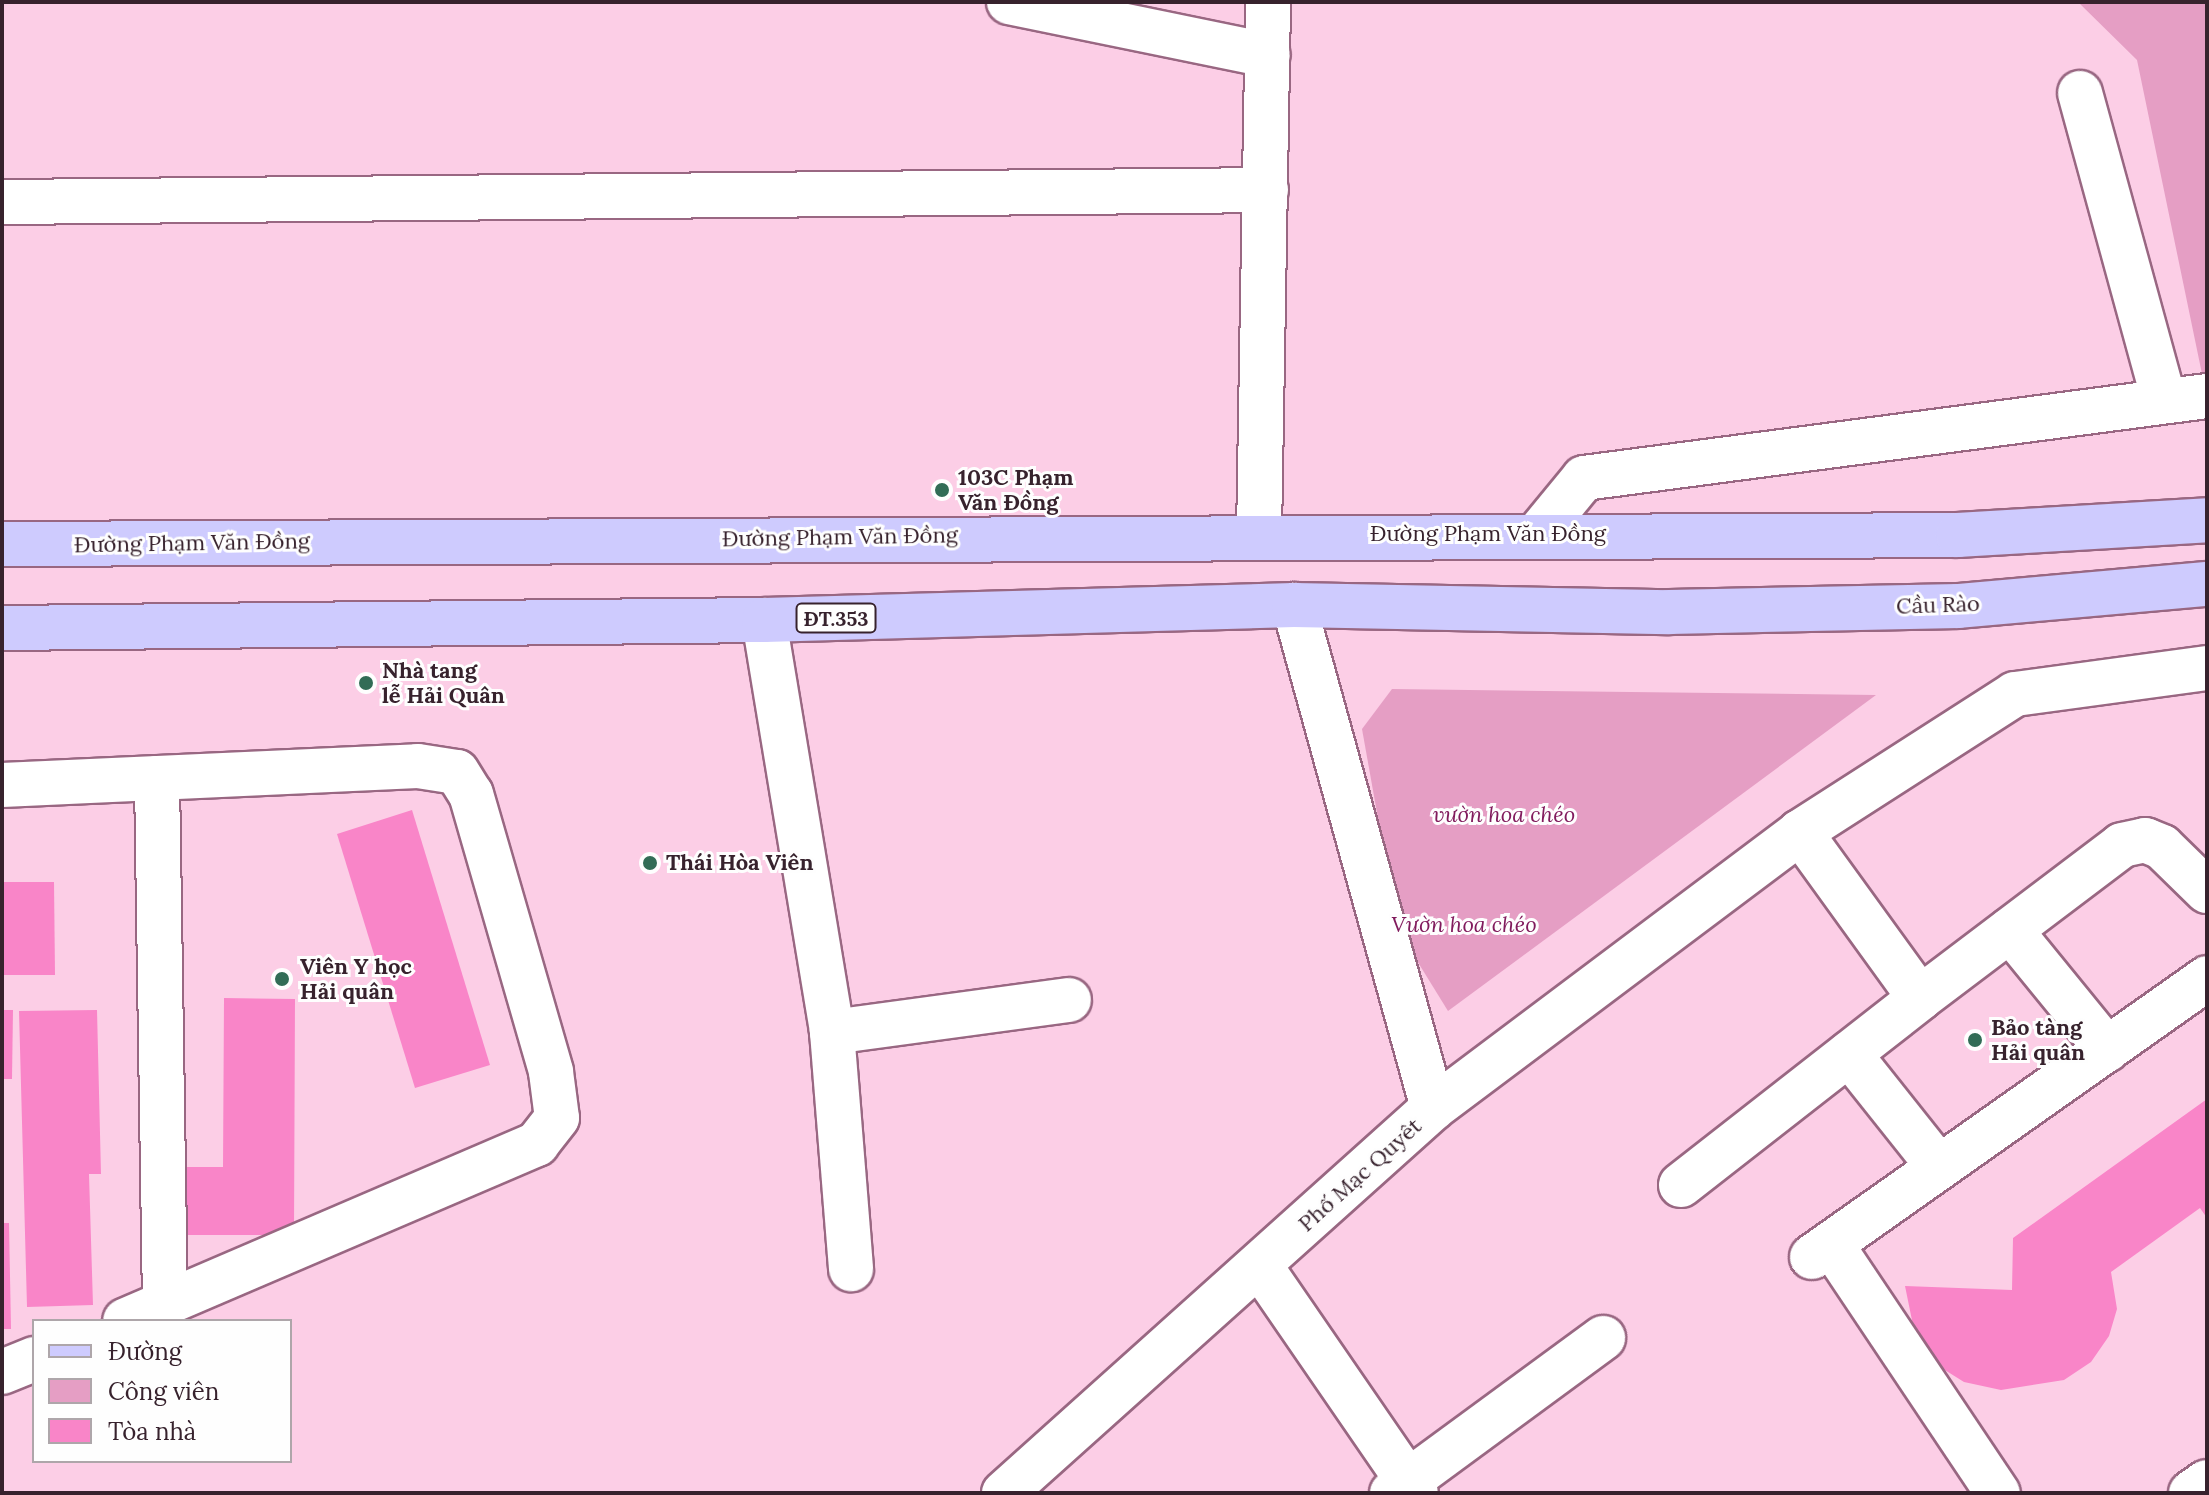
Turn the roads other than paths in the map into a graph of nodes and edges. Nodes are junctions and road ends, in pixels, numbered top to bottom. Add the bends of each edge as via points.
1 (1009, 2) edge
2 (1268, 2) edge
3 (1268, 55) junction
4 (2080, 93) dead end
5 (1266, 190) junction
6 (2, 202) edge
7 (2207, 396) edge
8 (2164, 401) junction
9 (2207, 520) edge
10 (1538, 534) junction
11 (1259, 535) junction
12 (2, 544) edge
13 (2207, 584) edge
14 (1294, 605) junction
15 (764, 620) junction
16 (2, 628) edge
17 (2202, 675) edge
18 (157, 778) junction
19 (2, 785) edge
20 (1800, 832) junction
21 (2207, 891) edge
22 (2010, 930) junction
23 (2207, 978) edge
24 (1920, 998) junction
25 (1069, 1000) dead end
26 (832, 1032) junction
27 (2107, 1049) junction
28 (1849, 1054) junction
29 (1433, 1108) junction
30 (1939, 1167) junction
31 (1681, 1185) dead end
32 (1260, 1266) junction
33 (851, 1269) dead end
34 (165, 1305) junction
35 (130, 1319) edge
36 (1603, 1338) dead end
37 (32, 1360) edge
38 (2, 1372) edge
39 (2207, 1482) edge
40 (1405, 1489) edge
41 (1004, 1493) edge
42 (1998, 1493) edge
43 (2191, 1493) edge

1 - 3 street
2 - 3 street
3 - 5 street
4 - 8 street
5 - 6 street
5 - 11 street
7 - 8 street
8 - 10 street via 1584,478
9 - 10 main road, Đường Phạm Văn Đồng via 1958,535
10 - 11 main road, Đường Phạm Văn Đồng
11 - 12 main road, Đường Phạm Văn Đồng
13 - 14 main road, Cầu Rào / ĐT.353 via 1959,606 1669,612
14 - 15 main road, ĐT.353
14 - 29 street, Phố Mạc Quyêt
15 - 16 main road, ĐT.353
15 - 26 street
17 - 20 street via 2015,694
18 - 19 street
18 - 34 street
18 - 34 street via 418,766 457,772 471,794 558,1104 551,1130 537,1144
20 - 24 street
20 - 29 street
21 - 22 street via 2162,847 2145,840 2122,845
22 - 24 street
22 - 27 street
23 - 27 street
24 - 28 street
25 - 26 street
26 - 33 street
27 - 30 street
28 - 30 street
28 - 31 street
29 - 32 street, Phố Mạc Quyêt
30 - 42 street via 1822,1250
32 - 40 street
32 - 41 street, Phố Mạc Quyêt
34 - 35 street
36 - 40 street
37 - 38 street
39 - 43 street

